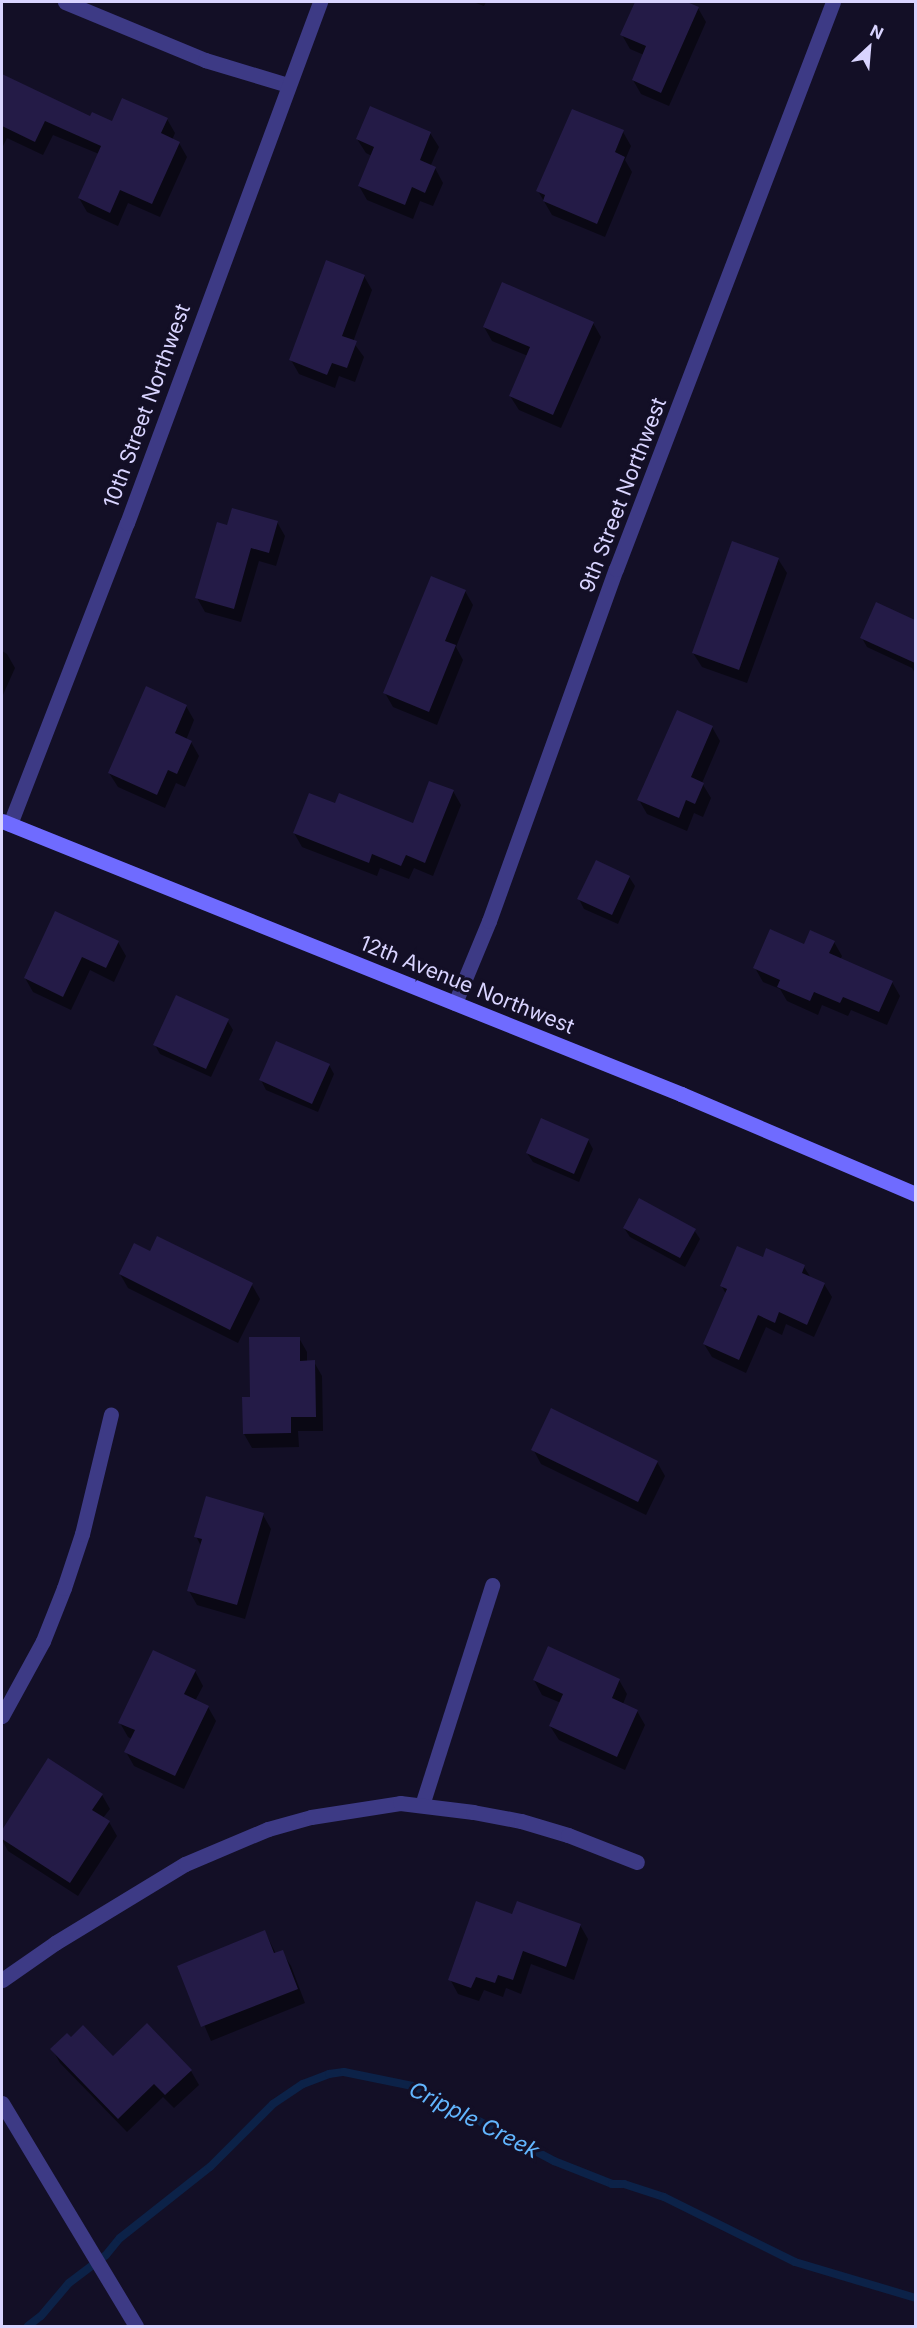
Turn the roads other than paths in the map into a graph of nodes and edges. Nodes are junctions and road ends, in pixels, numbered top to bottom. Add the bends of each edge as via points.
1 (65, 2) edge
2 (320, 2) edge
3 (833, 2) edge
4 (288, 85) junction
5 (6, 823) edge
6 (455, 1004) junction
7 (915, 1194) edge
8 (111, 1414) dead end
9 (492, 1585) dead end
10 (2, 1716) edge
11 (422, 1805) junction
12 (637, 1862) dead end
13 (2, 1980) edge
14 (2, 2103) edge
15 (136, 2326) edge

1 - 4 street via 205,60
2 - 4 street, 10th Street Northwest
3 - 6 street, 9th Street Northwest
4 - 5 street, 10th Street Northwest via 127,523
5 - 6 main road, 12th Avenue Northwest
6 - 7 main road, 12th Avenue Northwest via 681,1094
8 - 10 street via 82,1533 64,1588 43,1641
9 - 11 street
11 - 12 street via 521,1821
11 - 13 street via 400,1803 311,1817 205,1854 55,1943
14 - 15 street

